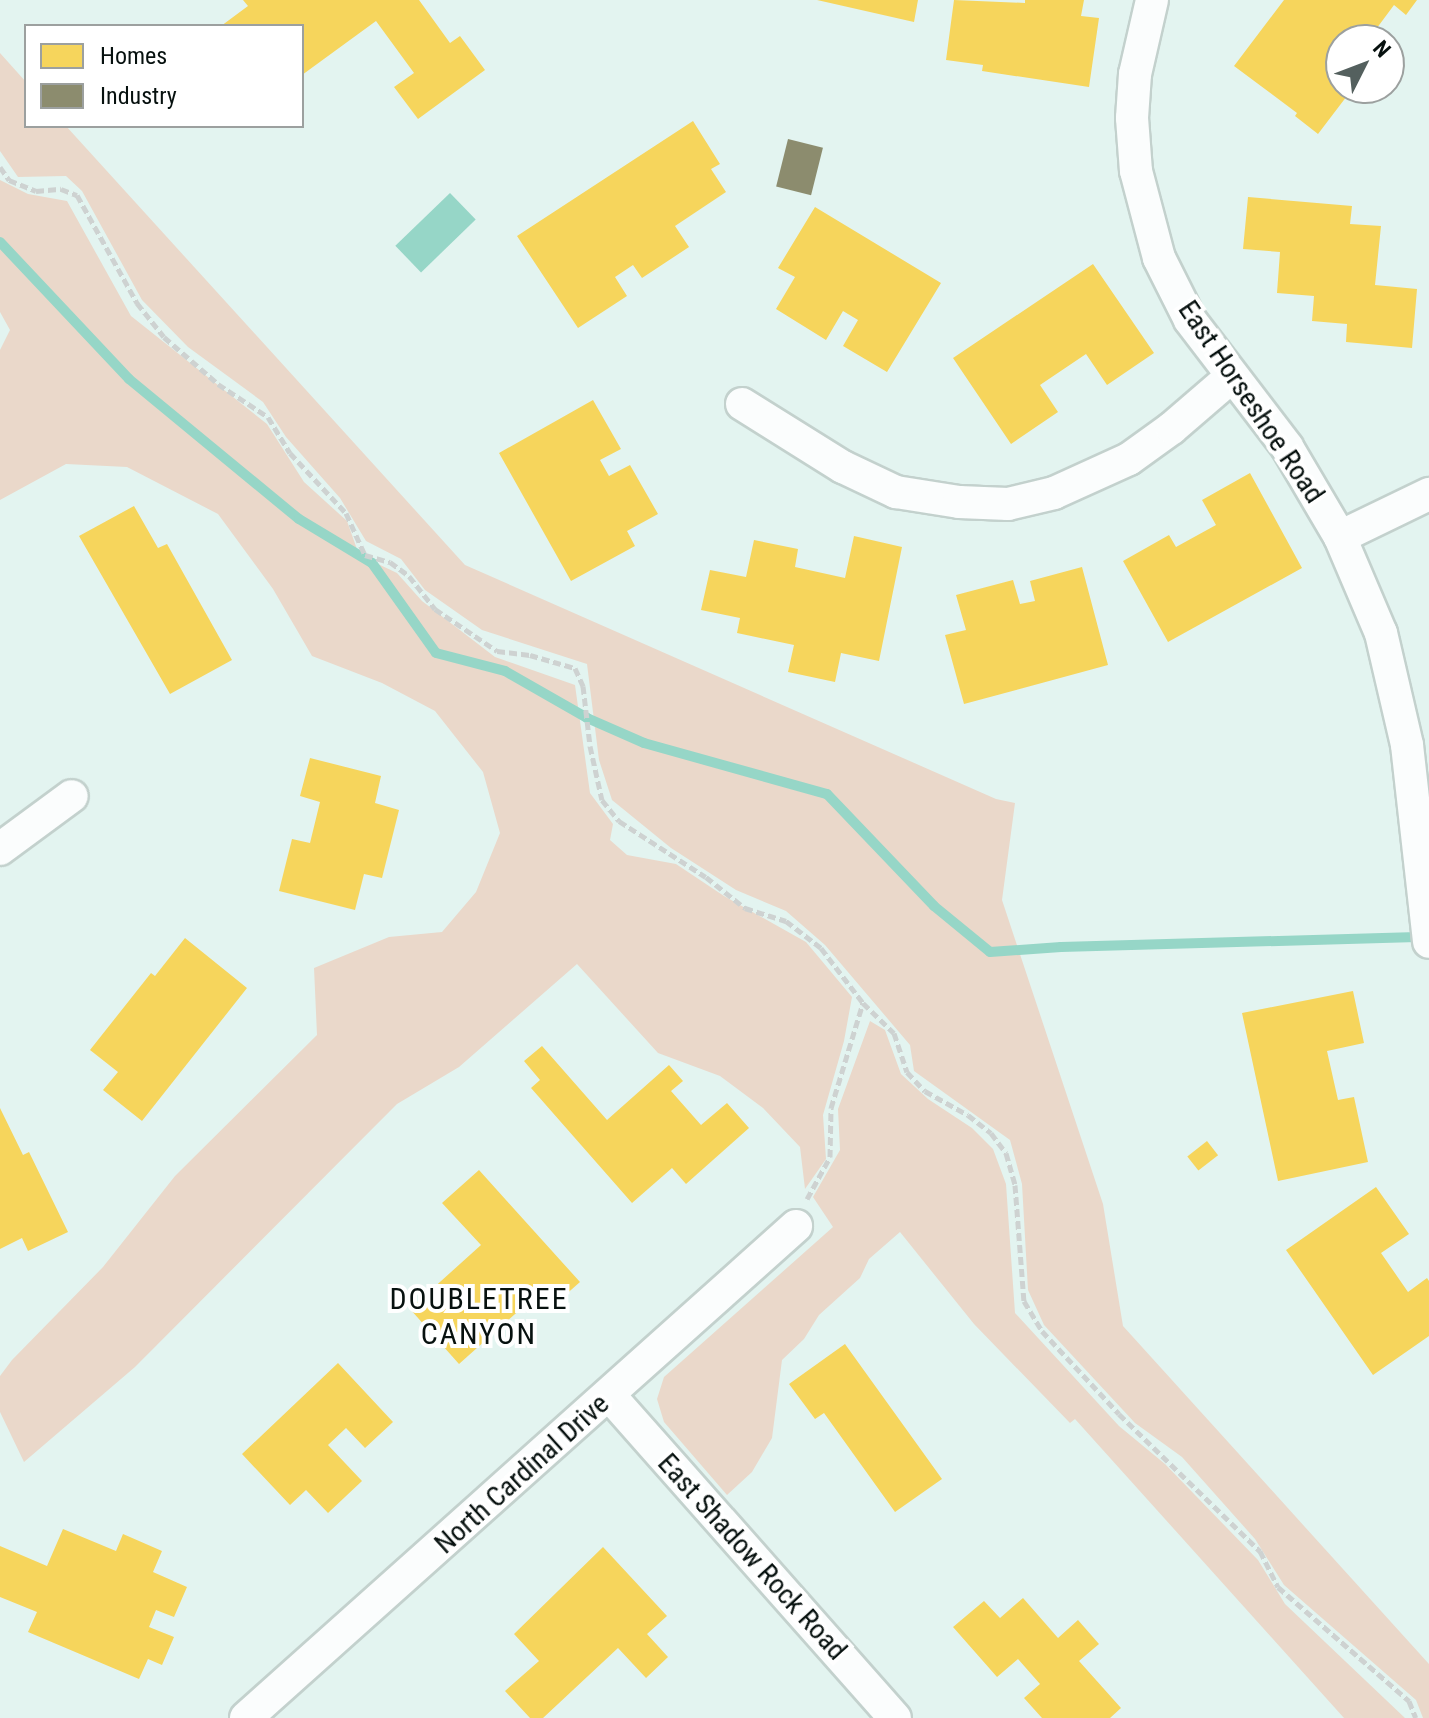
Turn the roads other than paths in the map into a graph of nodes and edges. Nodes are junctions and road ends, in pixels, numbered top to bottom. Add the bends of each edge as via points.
1 (1152, 0) edge
2 (1231, 377) junction
3 (742, 404) dead end
4 (1429, 494) edge
5 (1340, 537) junction
6 (72, 796) dead end
7 (0, 849) edge
8 (1429, 942) edge
9 (796, 1226) road end
10 (610, 1396) junction
11 (246, 1718) edge
12 (895, 1718) edge

1 - 2 street, East Horseshoe Road via 1135,74 1136,171 1159,258 1190,320
2 - 3 street via 1129,459 1054,493 1008,504 896,492 843,467
2 - 5 street, East Horseshoe Road via 1287,447
4 - 5 street
5 - 8 street, East Horseshoe Road via 1381,633 1395,684
6 - 7 street
9 - 10 street, North Cardinal Drive
10 - 11 street, North Cardinal Drive
10 - 12 street, East Shadow Rock Road

